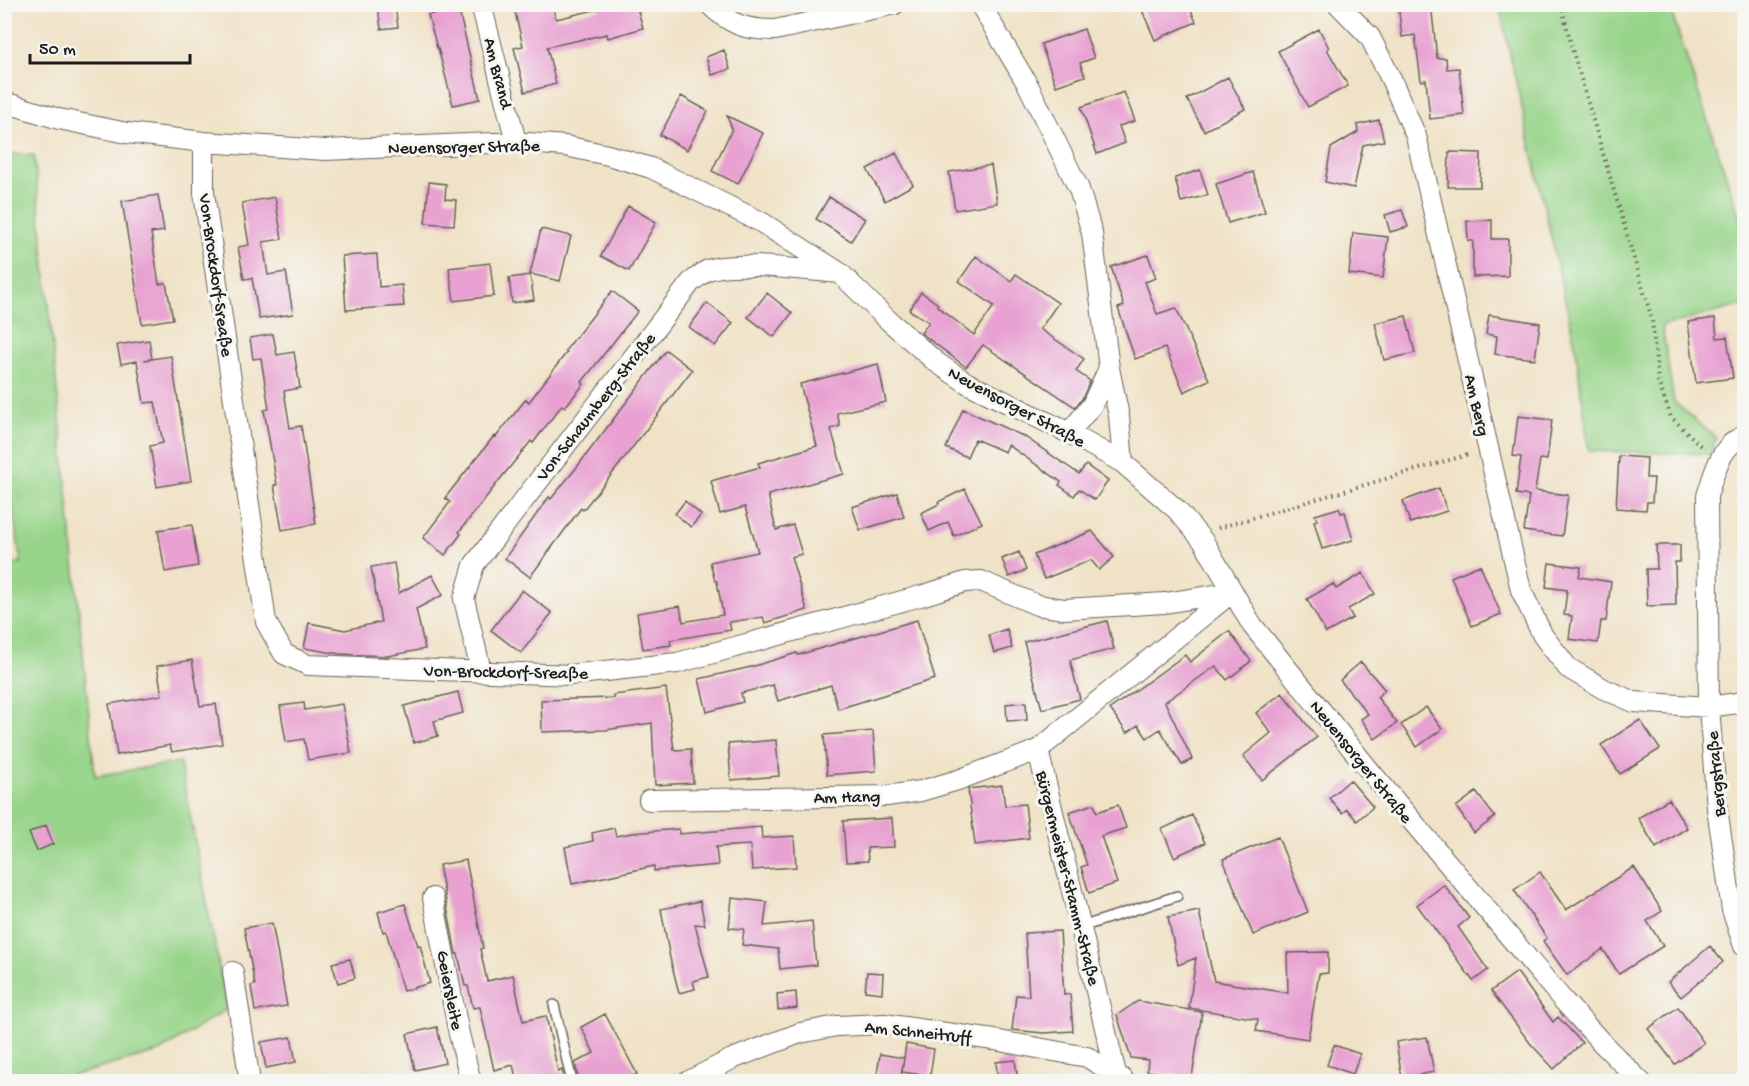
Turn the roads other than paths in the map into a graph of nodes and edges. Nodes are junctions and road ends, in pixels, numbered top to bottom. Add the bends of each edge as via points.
1 (481, 4) edge
2 (710, 4) edge
3 (895, 4) edge
4 (980, 4) edge
5 (1338, 4) edge
6 (4, 102) edge
7 (204, 142) junction
8 (516, 142) junction
9 (840, 273) junction
10 (1109, 368) junction
11 (1069, 433) junction
12 (1744, 436) edge
13 (1123, 463) junction
14 (1233, 592) junction
15 (481, 672) junction
16 (1744, 702) edge
17 (1709, 707) junction
18 (1038, 750) junction
19 (649, 800) dead end
20 (1177, 896) dead end
21 (434, 898) dead end
22 (1081, 927) junction
23 (1744, 946) edge
24 (233, 972) dead end
25 (554, 1005) dead end
26 (1121, 1080) edge
27 (250, 1082) edge
28 (471, 1082) edge
29 (572, 1082) edge
30 (687, 1082) edge
31 (1641, 1082) edge

1 - 8 street, Am Brand
2 - 3 street via 722,17 757,30 775,30
4 - 10 street via 1029,87 1079,189 1092,232
5 - 17 street, Am Berg via 1370,37 1416,136 1521,590 1543,636 1569,668 1634,702
6 - 7 street, Neuensorger Straße via 59,119 127,133
7 - 8 street, Neuensorger Straße via 325,150
7 - 15 street, Von-Brockdorf-Sreaße via 204,193 266,622 284,654 308,665
8 - 9 street, Neuensorger Straße via 586,150 651,168 761,222
9 - 11 street, Neuensorger Straße via 936,362 968,383
9 - 15 street, Von-Schaumberg-Straße via 765,266 726,267 708,270 691,282 474,565 464,599
10 - 11 street via 1092,405
10 - 13 street
11 - 13 street, Neuensorger Straße
12 - 17 street, Bergstraße via 1727,448 1716,466 1707,496
13 - 14 street, Neuensorger Straße via 1177,510 1204,542
14 - 15 street, Von-Brockdorf-Sreaße via 1165,603 1064,609 1037,604 981,581 965,582 677,663 570,675
14 - 18 street, Bürgermeister-Stamm-Straße
14 - 31 street, Neuensorger Straße via 1252,625 1370,771 1562,999
16 - 17 street, Am Berg
17 - 23 street, Bergstraße via 1717,808 1732,910
18 - 19 street, Am Hang via 958,780 887,796
18 - 22 street, Bürgermeister-Stamm-Straße
20 - 22 lane
21 - 28 street, Geiersleite
22 - 26 street, Bürgermeister-Stamm-Straße
24 - 27 street
25 - 29 lane
26 - 30 street, Am Schneitruff via 1087,1057 884,1024 837,1026 800,1033 732,1059

